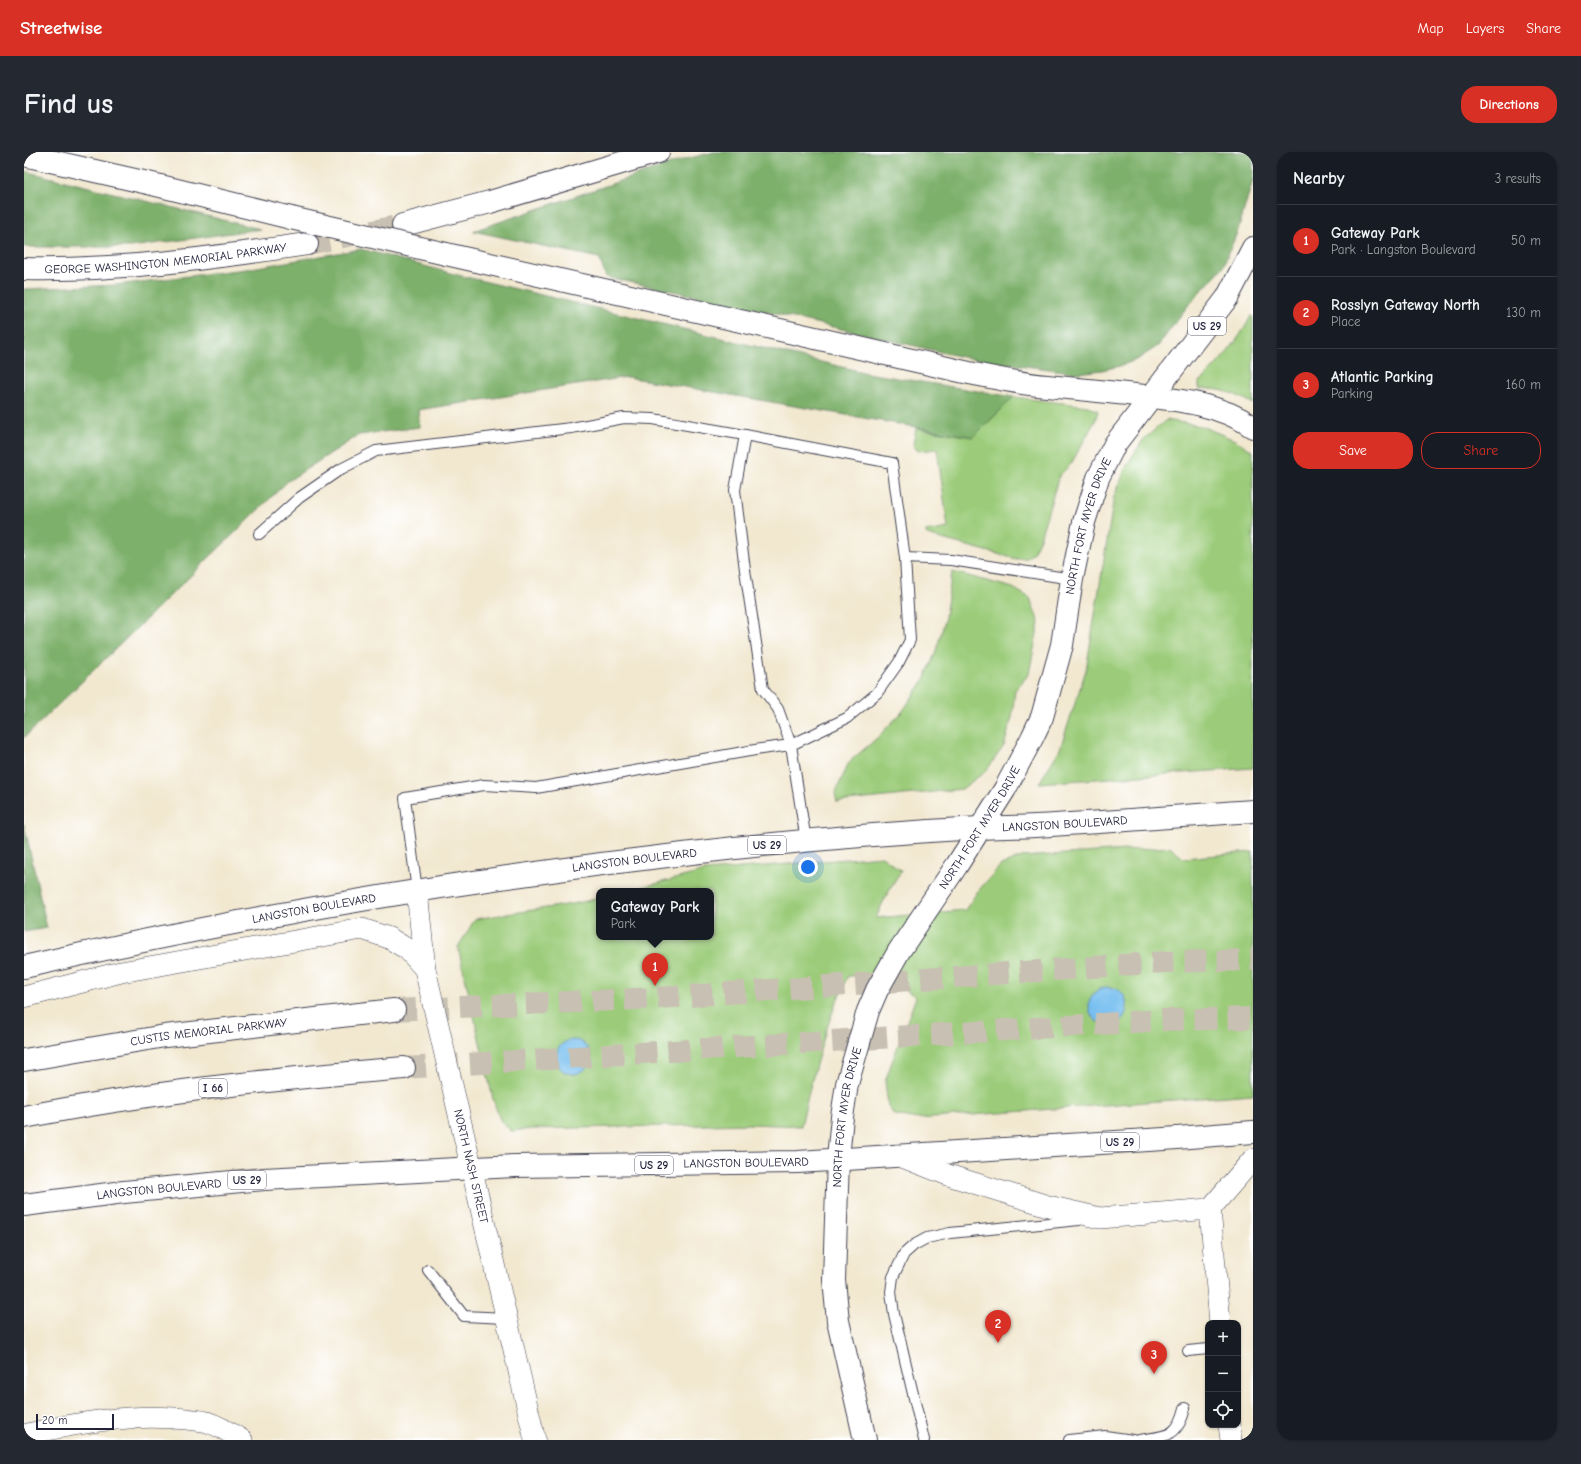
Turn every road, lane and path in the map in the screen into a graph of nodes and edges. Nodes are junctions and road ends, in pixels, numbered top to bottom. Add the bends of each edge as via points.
1 (658, 152) edge
2 (24, 155) edge
3 (403, 225) tunnel mouth
4 (307, 244) tunnel mouth
5 (1253, 248) edge
6 (24, 269) edge
7 (1150, 396) junction
8 (1253, 427) edge
9 (745, 434) junction
10 (259, 534) dead end
11 (905, 558) junction
12 (1072, 579) junction
13 (791, 745) junction
14 (1253, 811) edge
15 (980, 828) junction
16 (806, 841) junction
17 (417, 891) junction
18 (24, 967) edge
19 (425, 969) junction
20 (24, 997) edge
21 (394, 1010) tunnel mouth
22 (24, 1060) edge
23 (404, 1068) tunnel mouth
24 (24, 1117) edge
25 (1253, 1132) edge
26 (896, 1155) junction
27 (838, 1158) junction
28 (1253, 1159) edge
29 (471, 1169) junction
30 (24, 1205) edge
31 (1210, 1209) junction
32 (1100, 1218) junction
33 (428, 1270) dead end
34 (506, 1318) junction
35 (1220, 1320) edge
36 (1205, 1349) edge
37 (1188, 1351) dead end
38 (1185, 1408) dead end
39 (1229, 1428) edge
40 (24, 1435) edge
41 (242, 1440) edge
42 (535, 1440) edge
43 (865, 1440) edge
44 (924, 1440) edge
45 (1069, 1440) edge
46 (1133, 1440) edge
47 (1139, 1440) edge
48 (1231, 1440) edge

1 - 3 main road
2 - 7 main road, bridge via 969,373 1046,386
4 - 6 main road, GEORGE WASHINGTON MEMORIAL PARKWAY via 121,267
5 - 7 main road, NORTH FORT MYER DRIVE / US 29 via 1227,298
7 - 8 main road via 1219,410
7 - 12 main road, NORTH FORT MYER DRIVE / US 29 via 1115,444 1098,478 1084,522
9 - 10 lane via 653,419 624,418 571,428 376,451 341,470 299,498
9 - 11 lane via 892,463
9 - 13 lane via 735,490 745,570 763,689 778,709
11 - 12 lane via 951,560
11 - 13 lane via 910,640 899,662 877,693 847,718
12 - 15 main road, NORTH FORT MYER DRIVE / US 29 via 1062,645 1042,716 1020,763
13 - 16 lane
13 - 17 lane via 536,788 484,785 405,798
14 - 15 main road, LANGSTON BOULEVARD
15 - 16 main road, LANGSTON BOULEVARD / US 29
15 - 27 main road, NORTH FORT MYER DRIVE via 899,951 877,990 847,1084
16 - 17 main road, LANGSTON BOULEVARD / US 29 via 555,870
17 - 18 main road, LANGSTON BOULEVARD / US 29 via 180,933
17 - 19 street, NORTH NASH STREET
19 - 20 street via 407,949 389,938 362,929 121,972
19 - 29 street, NORTH NASH STREET
21 - 22 main road, CUSTIS MEMORIAL PARKWAY via 165,1036
23 - 24 main road, I 66 via 195,1090 78,1106
25 - 26 main road, LANGSTON BOULEVARD / US 29
26 - 27 main road, LANGSTON BOULEVARD / US 29
26 - 32 street via 1048,1206
27 - 29 main road, LANGSTON BOULEVARD / US 29 via 798,1162 516,1166
27 - 43 main road, NORTH FORT MYER DRIVE via 834,1280 838,1321
28 - 31 street
29 - 30 main road, LANGSTON BOULEVARD / US 29 via 264,1179 124,1192
29 - 34 street, NORTH NASH STREET
31 - 32 street
31 - 35 street
32 - 44 lane via 950,1233 927,1238 904,1254 893,1276 891,1292
33 - 34 lane via 464,1316
34 - 42 street, NORTH NASH STREET
36 - 37 lane
38 - 47 lane via 1180,1425 1169,1435
39 - 48 street
40 - 41 street via 74,1424 168,1417 206,1421
45 - 46 lane via 1106,1436

